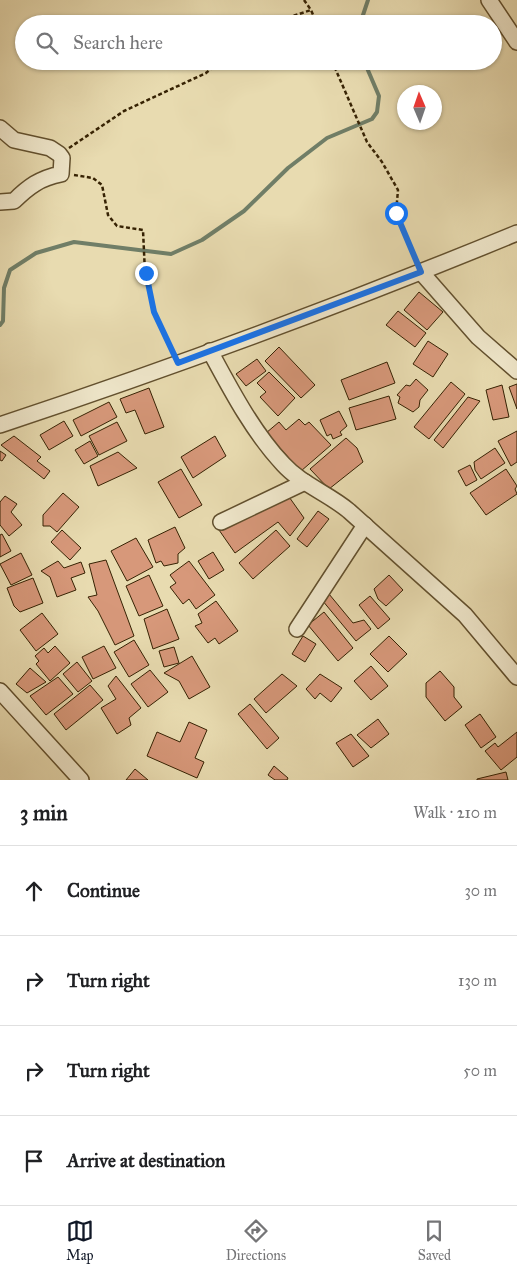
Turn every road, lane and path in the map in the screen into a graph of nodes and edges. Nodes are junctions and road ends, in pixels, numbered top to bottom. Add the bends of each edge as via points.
1 (304, 0) edge
2 (490, 0) edge
3 (311, 10) junction
4 (296, 15) edge
5 (313, 15) edge
6 (500, 15) edge
7 (502, 19) edge
8 (517, 42) edge
9 (210, 70) edge
10 (335, 70) edge
11 (0, 128) edge
12 (59, 154) junction
13 (61, 174) junction
14 (0, 202) edge
15 (517, 233) edge
16 (421, 272) junction
17 (210, 351) junction
18 (178, 363) junction
19 (517, 371) edge
20 (0, 425) edge
21 (305, 482) junction
22 (221, 522) dead end
23 (365, 525) junction
24 (297, 629) dead end
25 (515, 671) edge
26 (0, 691) edge
27 (81, 780) edge

1 - 3 path
2 - 6 street
3 - 4 path
3 - 5 path
7 - 8 street
9 - 12 path via 124,111
10 - 16 path via 367,142 398,190 396,213
11 - 12 street via 14,140 50,148
12 - 13 street via 62,158
13 - 14 street via 31,185 14,201
13 - 18 path via 93,178 102,185 108,215 117,226 143,230 146,273 154,312
15 - 16 street
16 - 17 street
16 - 19 street via 478,337
17 - 18 street
17 - 21 street via 237,402 283,465
18 - 20 street
21 - 22 street
21 - 23 street via 332,497
23 - 24 street
23 - 25 street via 465,615
26 - 27 street

